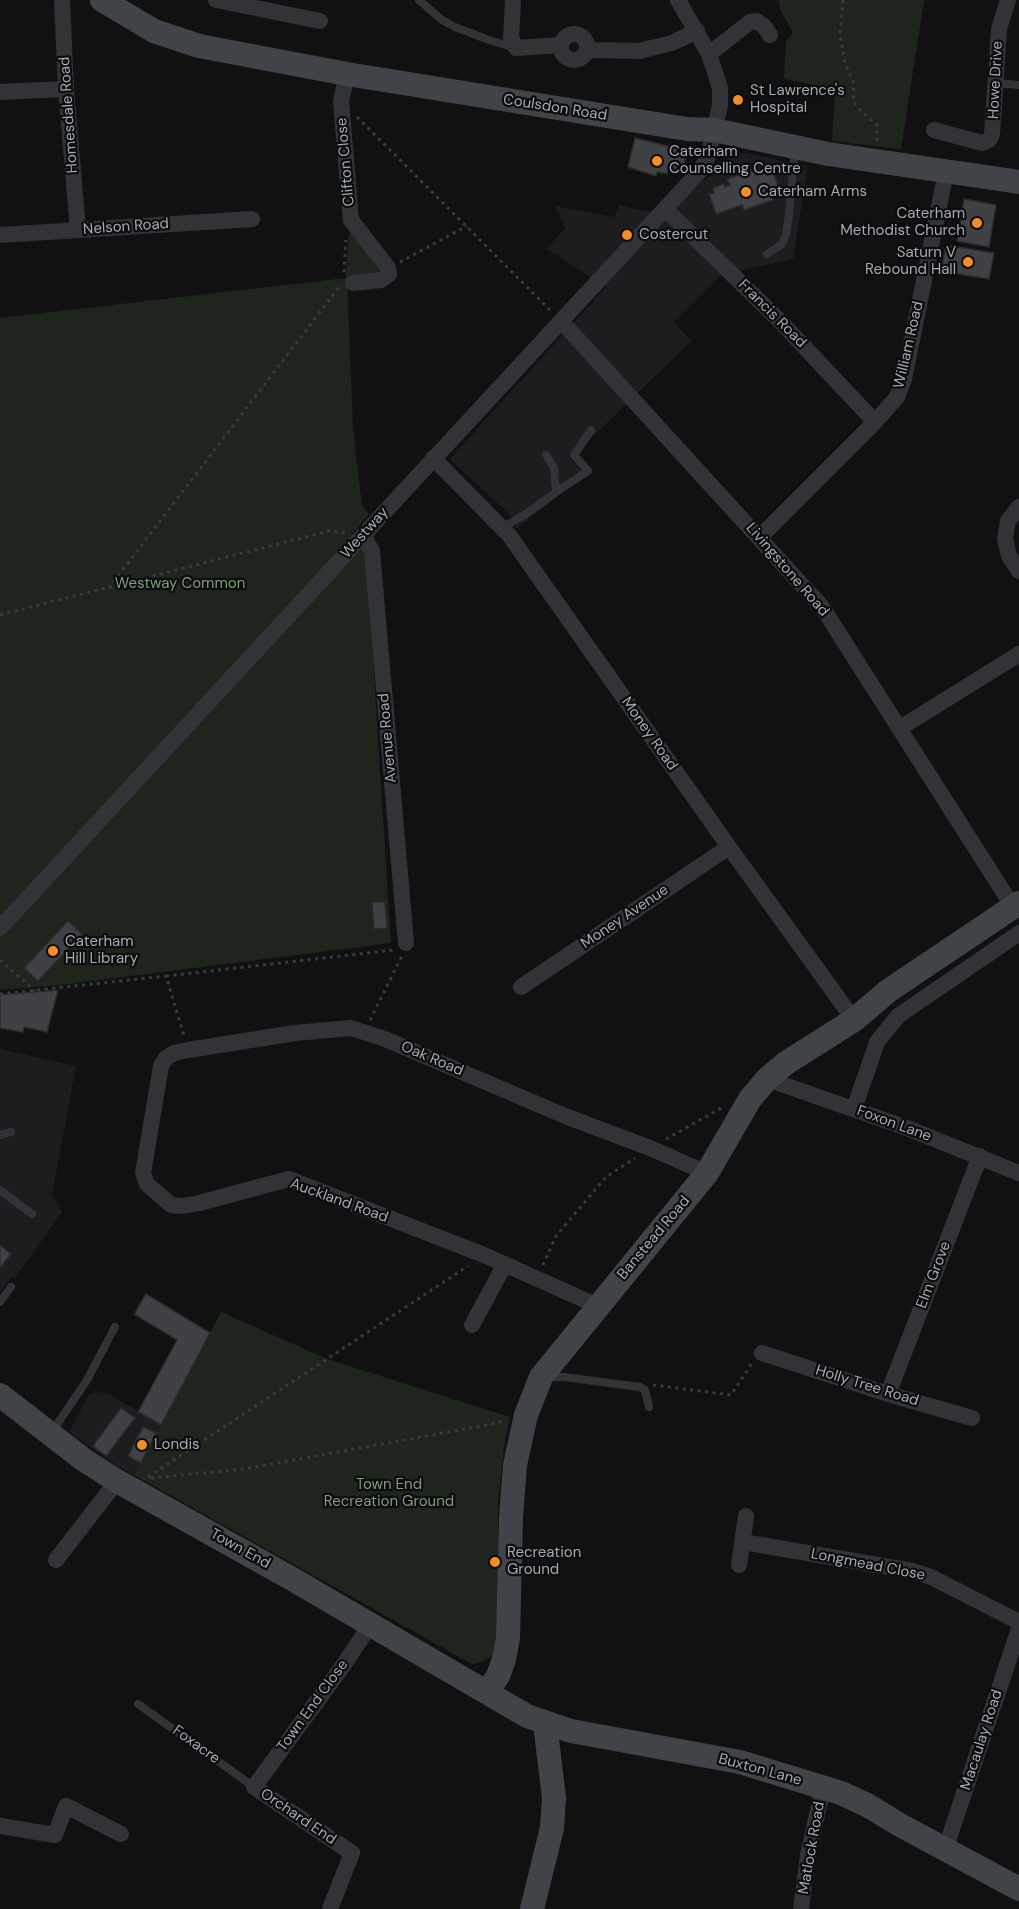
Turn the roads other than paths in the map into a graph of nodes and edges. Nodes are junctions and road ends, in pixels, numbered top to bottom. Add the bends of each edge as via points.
1 (62, 0) edge
2 (102, 0) edge
3 (216, 0) edge
4 (419, 0) edge
5 (513, 0) edge
6 (678, 0) edge
7 (1008, 0) edge
8 (320, 21) dead end
9 (697, 31) junction
10 (770, 35) dead end
11 (516, 48) junction
12 (709, 54) junction
13 (347, 74) junction
14 (996, 83) junction
15 (1019, 85) edge
16 (66, 89) junction
17 (0, 92) edge
18 (934, 129) dead end
19 (714, 130) junction
20 (795, 147) junction
21 (946, 172) junction
22 (1019, 182) edge
23 (665, 209) junction
24 (252, 219) dead end
25 (78, 230) junction
26 (0, 235) edge
27 (767, 254) dead end
28 (352, 283) dead end
29 (562, 322) junction
30 (875, 422) junction
31 (591, 430) dead end
32 (546, 455) dead end
33 (433, 458) junction
34 (556, 492) junction
35 (1019, 507) edge
36 (502, 528) junction
37 (363, 535) junction
38 (760, 537) junction
39 (1019, 571) edge
40 (1019, 654) edge
41 (900, 728) junction
42 (729, 847) junction
43 (1016, 905) edge
44 (0, 928) edge
45 (1019, 933) edge
46 (405, 946) road end
47 (521, 987) dead end
48 (854, 1020) junction
49 (158, 1078) joint
50 (767, 1079) junction
51 (854, 1109) junction
52 (11, 1132) dead end
53 (0, 1135) edge
54 (980, 1156) junction
55 (707, 1173) junction
56 (1019, 1173) edge
57 (0, 1190) edge
58 (32, 1214) dead end
59 (505, 1264) junction
60 (11, 1287) dead end
61 (0, 1302) edge
62 (598, 1306) junction
63 (472, 1325) dead end
64 (115, 1327) dead end
65 (762, 1353) road end
66 (541, 1377) junction
67 (888, 1394) junction
68 (0, 1395) edge
69 (649, 1407) dead end
70 (972, 1418) dead end
71 (51, 1435) junction
72 (133, 1484) junction
73 (746, 1516) dead end
74 (743, 1542) junction
75 (56, 1560) dead end
76 (739, 1565) dead end
77 (1019, 1622) edge
78 (371, 1624) junction
79 (1019, 1629) edge
80 (487, 1692) junction
81 (138, 1704) dead end
82 (545, 1723) junction
83 (254, 1787) junction
84 (823, 1788) junction
85 (0, 1826) edge
86 (121, 1834) dead end
87 (945, 1850) junction
88 (1019, 1889) edge
89 (330, 1909) edge
90 (532, 1909) edge
91 (801, 1909) edge

1 - 16 street, Homesdale Road
2 - 13 street, Coulsdon Road via 154,31 183,42
3 - 8 street
4 - 11 lane via 455,27
5 - 11 street via 511,38
6 - 9 street, Westway
7 - 14 street, Howe Drive via 999,28
9 - 11 street via 672,43 639,51 587,50 586,41 575,33 565,37 561,45
9 - 12 street, Westway
10 - 12 street via 757,21 750,22
12 - 19 street, Westway via 720,88
13 - 19 street, Coulsdon Road via 687,129
13 - 28 street, Clifton Close via 341,101 351,220 392,273 381,280
14 - 15 lane
14 - 18 street, Howe Drive via 994,126 989,140 982,143
16 - 17 street
16 - 25 street, Homesdale Road
19 - 20 street, Coulsdon Road
19 - 23 street, Westway via 708,157
20 - 21 street, Coulsdon Road
20 - 27 lane via 786,235 782,245
21 - 22 street, Coulsdon Road
21 - 30 street, William Road via 904,379 897,397
23 - 29 street, Westway
23 - 30 street, Francis Road via 779,320
24 - 25 street, Nelson Road
25 - 26 street, Nelson Road
29 - 33 street, Westway
29 - 38 street, Livingstone Road
30 - 38 street, William Road
31 - 34 lane via 574,455 588,471
32 - 34 lane via 554,468
33 - 36 street, Money Road
33 - 37 street, Westway
34 - 36 lane
35 - 39 street via 1008,522 1005,539 1009,556
36 - 42 street, Money Road
37 - 44 street, Westway
37 - 46 street, Avenue Road via 372,551
38 - 41 street, Livingstone Road via 822,607
40 - 41 street
41 - 43 street, Livingstone Road
42 - 47 street, Money Avenue
42 - 48 street, Money Road
43 - 48 street, Banstead Road via 888,991
45 - 51 street via 898,1016 876,1042
48 - 50 street, Banstead Road
49 - 55 street, Oak Road via 160,1066 174,1053 351,1028
49 - 59 street, Auckland Road via 143,1173 147,1184 171,1205 199,1203 289,1179
50 - 51 street, Foxon Lane
50 - 55 street, Banstead Road via 750,1099
51 - 54 street, Foxon Lane
52 - 53 lane
54 - 56 street, Foxon Lane
54 - 67 street, Elm Grove
55 - 62 street, Banstead Road
57 - 58 lane
59 - 62 street, Auckland Road
59 - 63 street
60 - 61 lane
62 - 66 street, Banstead Road
64 - 71 lane
65 - 67 street, Holly Tree Road
66 - 69 lane via 640,1387 645,1390
66 - 80 street, Banstead Road via 526,1415 515,1465 508,1638 498,1676
67 - 70 street, Holly Tree Road
68 - 71 street, Town End
71 - 72 street, Town End via 84,1460
72 - 75 street
72 - 78 street, Town End
73 - 74 street
74 - 76 street
74 - 77 street, Longmead Close via 913,1570
78 - 80 street, Town End
78 - 83 street, Town End Close
79 - 87 street, Macaulay Road
80 - 82 street, Buxton Lane
81 - 83 lane, Foxacre
82 - 84 street, Buxton Lane via 740,1762
82 - 90 street via 554,1798 552,1828
83 - 89 street, Orchard End via 352,1853
84 - 87 street, Buxton Lane via 867,1805
84 - 91 street, Matlock Road
85 - 86 street via 55,1835 66,1806
87 - 88 street, Buxton Lane

